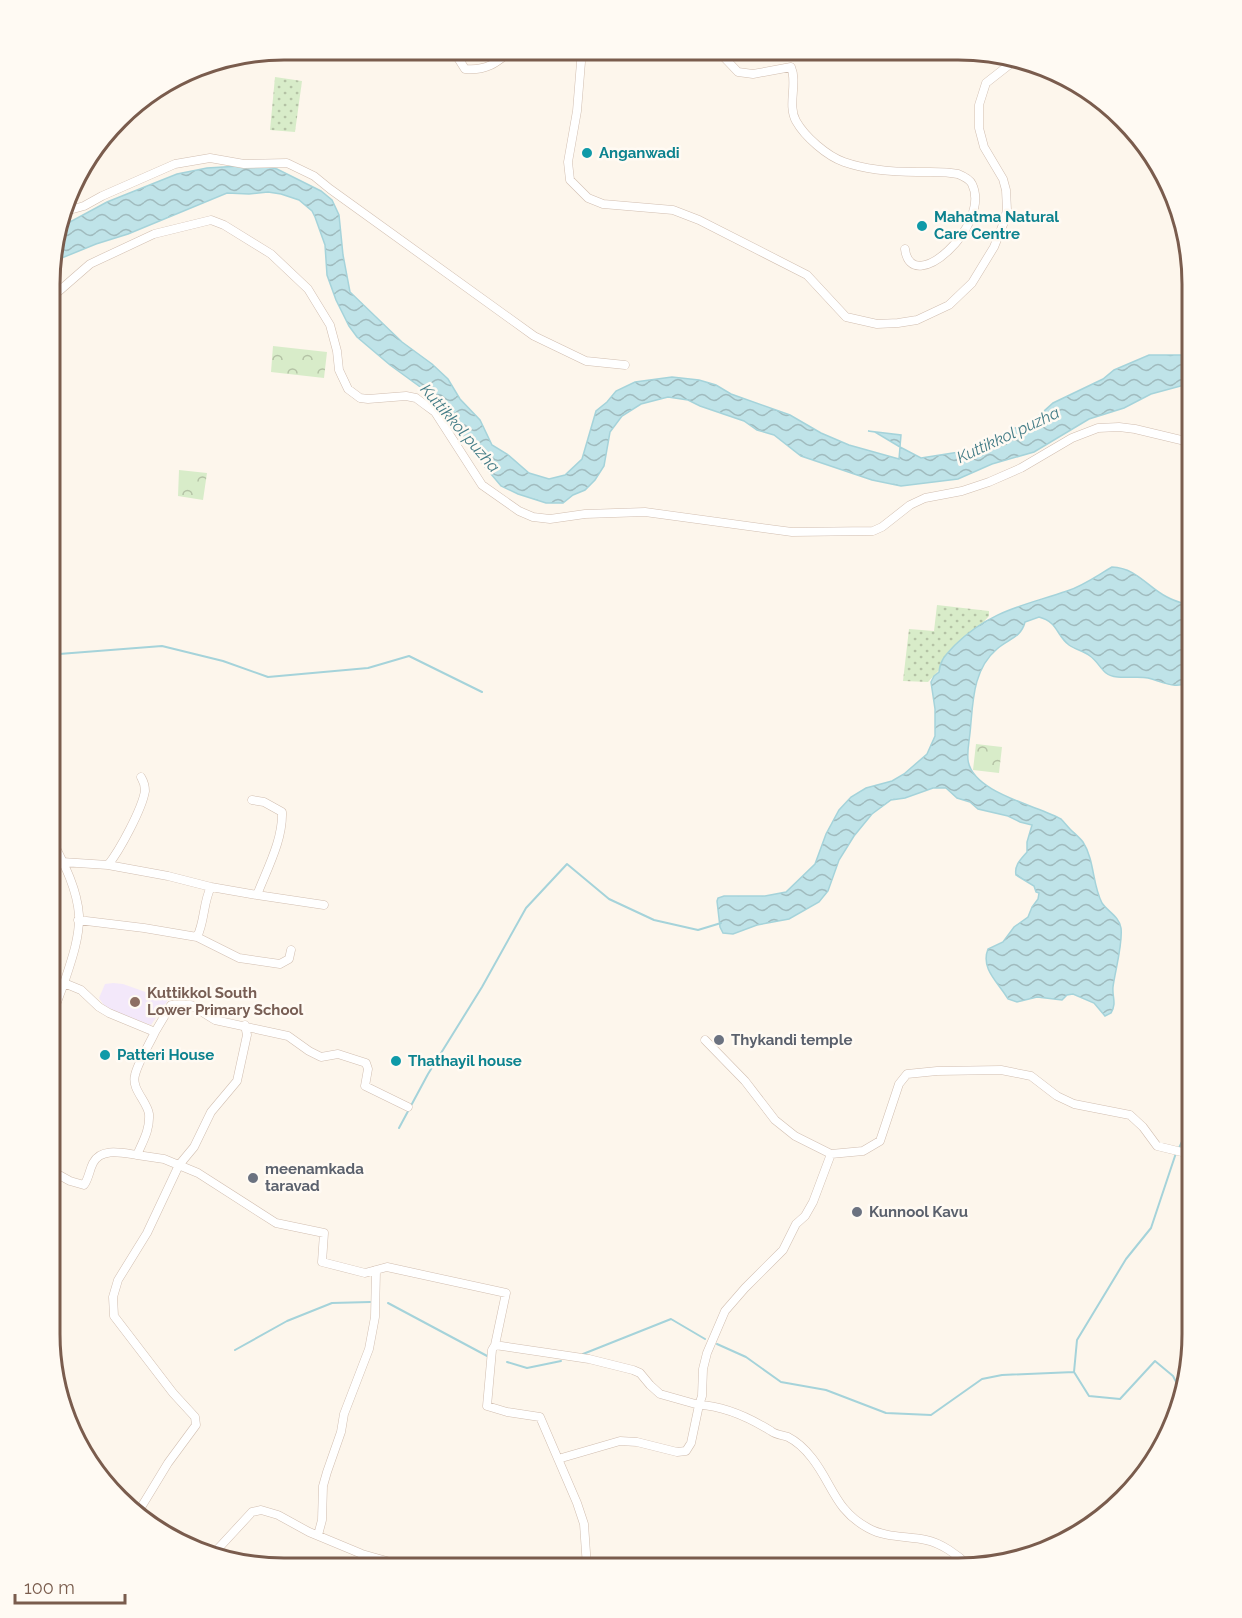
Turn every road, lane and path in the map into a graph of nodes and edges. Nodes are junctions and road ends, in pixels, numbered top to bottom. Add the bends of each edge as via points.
1 (459, 60) edge
2 (500, 60) edge
3 (580, 60) edge
4 (727, 60) edge
5 (1008, 66) edge
6 (73, 209) edge
7 (905, 249) dead end
8 (60, 290) edge
9 (625, 365) dead end
10 (1182, 441) edge
11 (141, 777) dead end
12 (252, 800) dead end
13 (60, 858) edge
14 (62, 862) junction
15 (108, 865) junction
16 (211, 886) junction
17 (257, 895) junction
18 (324, 905) dead end
19 (78, 920) junction
20 (197, 937) junction
21 (291, 950) dead end
22 (64, 983) junction
23 (60, 994) edge
24 (246, 1025) junction
25 (155, 1032) junction
26 (705, 1040) dead end
27 (408, 1107) dead end
28 (1182, 1152) edge
29 (137, 1155) junction
30 (831, 1155) junction
31 (179, 1165) junction
32 (60, 1176) edge
33 (376, 1270) junction
34 (495, 1345) junction
35 (699, 1405) junction
36 (558, 1459) junction
37 (142, 1507) edge
38 (318, 1536) junction
39 (219, 1548) edge
40 (376, 1558) edge
41 (586, 1558) edge
42 (959, 1558) edge

1 - 2 street via 465,69 479,70
3 - 5 street via 577,111 567,162 570,180 588,198 603,204 673,210 699,220 807,275 846,317 877,324 917,320 949,305 972,283 994,247 1007,210 1006,190 981,137 979,105 986,83
4 - 7 street via 738,72 753,74 790,67 794,74 791,86 795,120 835,158 878,170 958,174 971,181 974,208 962,236 948,253 933,263 918,265 910,262
6 - 9 street via 185,162 210,158 244,164 287,163 314,176 534,336 586,361
8 - 10 street via 90,264 154,234 211,220 224,225 271,254 308,289 330,325 339,370 348,389 360,398 416,398 435,412 482,485 533,517 645,512 792,532 873,531 910,505 989,482 1098,428 1135,429
11 - 15 street via 145,784 141,802
12 - 17 street via 282,812 280,830
13 - 14 street
14 - 15 street
14 - 19 street via 72,885
15 - 16 street
16 - 17 street
16 - 20 street
17 - 18 street
19 - 20 street
19 - 22 street
20 - 21 street via 239,958 280,964 290,959
22 - 23 street
22 - 25 street via 81,990 109,1013
24 - 25 street via 215,1020 191,1005 180,1003 171,1005
24 - 27 street via 288,1036 321,1056 338,1054 366,1063 365,1086
24 - 31 street via 237,1081 211,1112 194,1147
25 - 29 street via 134,1076 148,1112 146,1138
26 - 30 street via 745,1081 775,1120
28 - 30 street via 1157,1146 1130,1115 1074,1104 1031,1077 1001,1070 906,1074 880,1141 863,1150
29 - 31 street
29 - 32 street via 119,1152 97,1157 84,1185
30 - 35 street via 813,1202 796,1224 783,1251 725,1311 707,1353
31 - 33 street via 276,1223 324,1233 322,1262 365,1273
31 - 37 street via 147,1233 118,1280 113,1297 114,1316 195,1417 196,1425
33 - 34 street via 387,1267 506,1293
33 - 38 street via 375,1317 369,1349 344,1414 323,1486
34 - 35 street via 589,1359 640,1372 660,1394
34 - 36 street via 487,1406 540,1417
35 - 36 street via 686,1451 620,1441
35 - 42 street via 751,1419 801,1445 836,1500 869,1529 929,1540
36 - 41 street via 578,1503
38 - 39 street via 261,1510 247,1516
38 - 40 street

